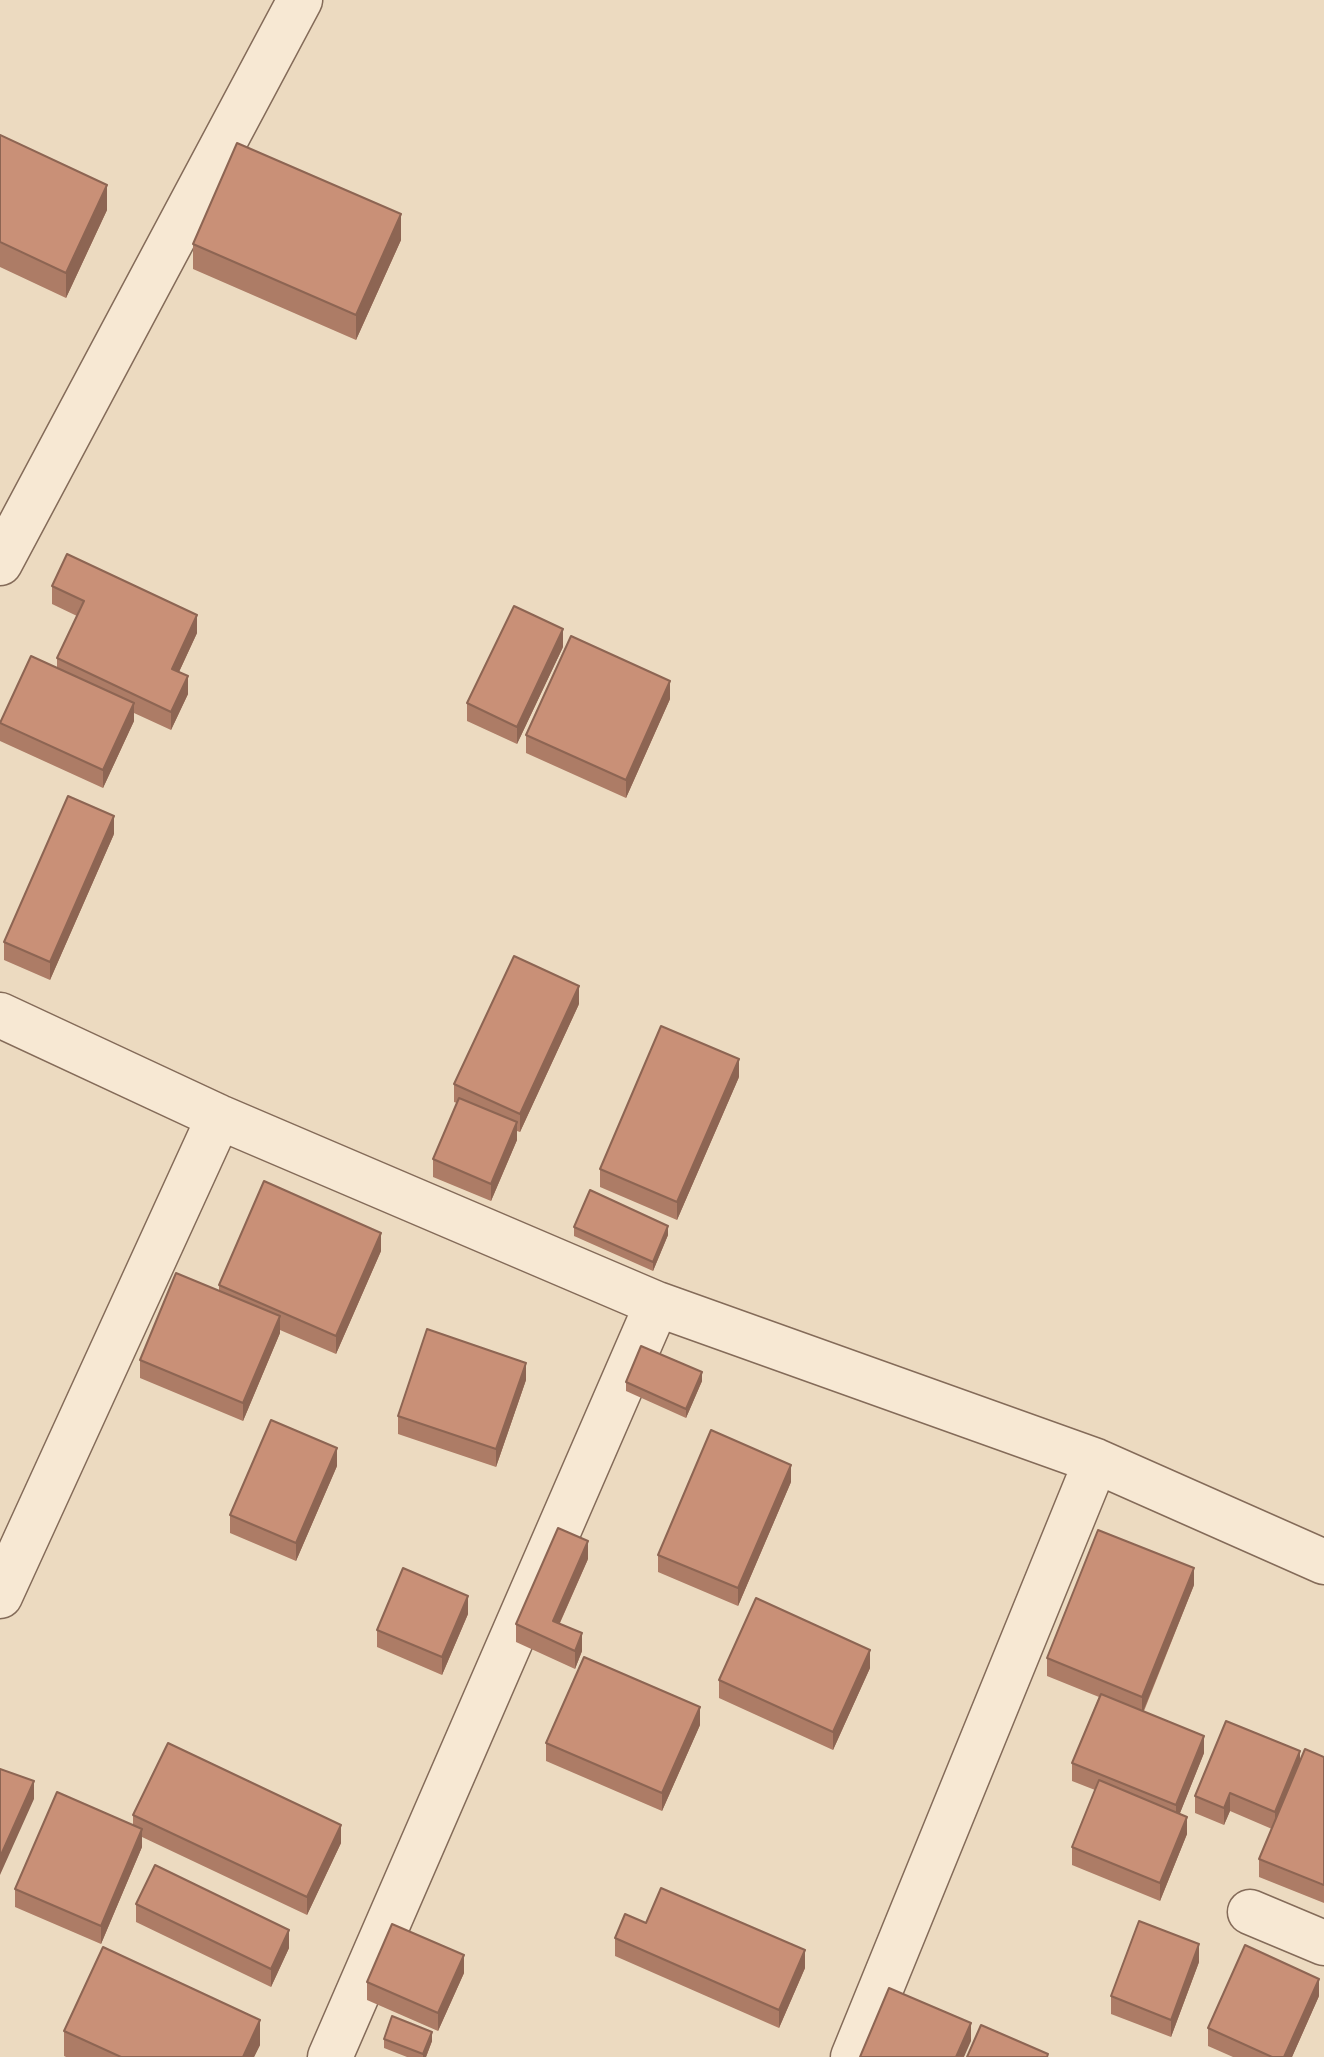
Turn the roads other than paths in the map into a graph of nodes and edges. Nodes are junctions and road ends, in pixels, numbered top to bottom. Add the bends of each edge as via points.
1 (300, 0) edge
2 (0, 563) edge
3 (0, 1015) edge
4 (219, 1117) junction
5 (657, 1304) junction
6 (1096, 1461) junction
7 (1324, 1562) edge
8 (0, 1596) edge
9 (1250, 1912) dead end
10 (1324, 1943) edge
11 (330, 2057) edge
12 (853, 2057) edge

1 - 2 street
3 - 4 street
4 - 5 street
4 - 8 street
5 - 6 street
5 - 11 street
6 - 7 street
6 - 12 street
9 - 10 street

